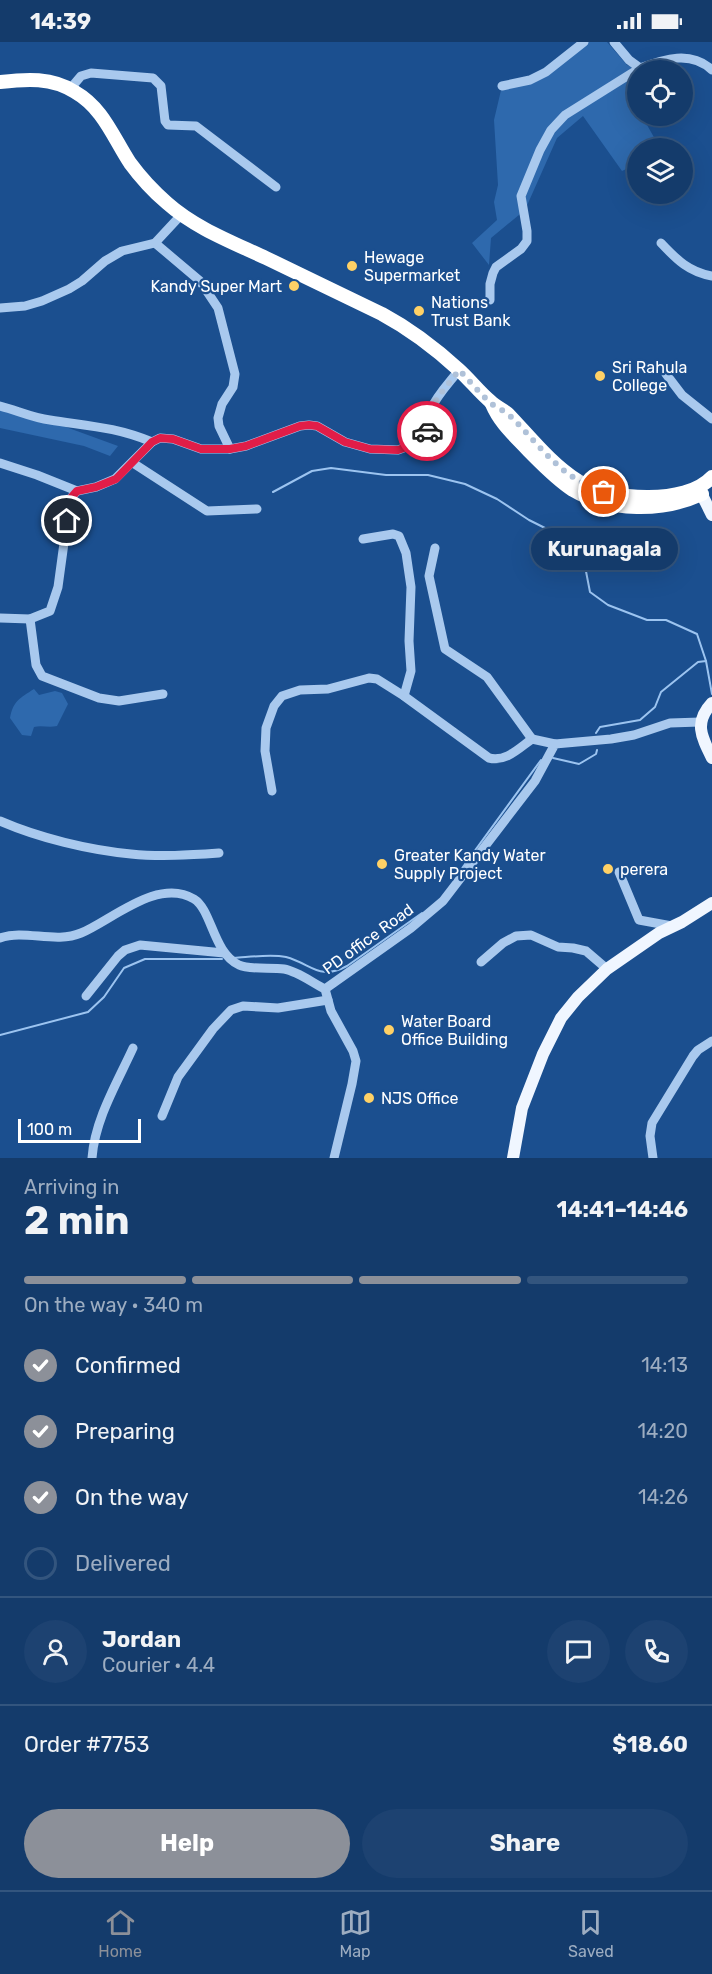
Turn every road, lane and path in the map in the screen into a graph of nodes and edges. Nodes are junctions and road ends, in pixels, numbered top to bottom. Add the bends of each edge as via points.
1 (584, 42) edge
2 (614, 42) edge
3 (629, 60) edge
4 (665, 60) edge
5 (712, 70) edge
6 (627, 76) edge
7 (0, 82) edge
8 (502, 86) dead end
9 (70, 89) junction
10 (276, 187) dead end
11 (181, 215) junction
12 (155, 243) junction
13 (661, 243) dead end
14 (712, 276) edge
15 (489, 300) dead end
16 (0, 308) edge
17 (459, 370) junction
18 (666, 374) dead end
19 (0, 406) edge
20 (712, 419) edge
21 (152, 442) junction
22 (230, 449) junction
23 (0, 463) edge
24 (133, 463) junction
25 (706, 486) edge
26 (77, 491) junction
27 (257, 509) dead end
28 (712, 515) edge
29 (363, 539) dead end
30 (435, 548) dead end
31 (0, 618) edge
32 (30, 619) junction
33 (163, 694) dead end
34 (404, 696) junction
35 (709, 706) edge
36 (700, 722) junction
37 (532, 739) junction
38 (555, 744) junction
39 (712, 758) edge
40 (272, 791) dead end
41 (0, 821) edge
42 (219, 853) dead end
43 (619, 872) dead end
44 (711, 907) edge
45 (672, 926) junction
46 (0, 938) edge
47 (224, 953) junction
48 (481, 962) dead end
49 (607, 969) junction
50 (325, 989) junction
51 (86, 996) dead end
52 (328, 1000) junction
53 (712, 1041) edge
54 (133, 1048) dead end
55 (162, 1116) dead end
56 (92, 1158) edge
57 (334, 1158) edge
58 (513, 1158) edge
59 (653, 1158) edge

1 - 8 street via 546,72
2 - 3 street
4 - 5 street via 688,58
6 - 15 street via 565,115 551,130 521,196 526,241 492,273
7 - 9 highway via 40,80
9 - 10 street via 81,76 91,73 153,78 161,86 168,125 196,126
9 - 11 highway via 97,109 136,170
11 - 12 street
11 - 17 highway via 394,321
12 - 16 street via 122,251 82,281 42,301
12 - 22 street via 200,281 218,308 235,374 218,418
13 - 14 street via 686,268
17 - 22 street via 432,406 423,441 398,450 370,449 345,442 309,425
17 - 25 highway via 561,468 592,488 647,497
18 - 20 street via 682,395
19 - 21 street via 48,420 128,432
21 - 22 street via 173,439 201,449
21 - 24 street
23 - 26 street
24 - 26 street via 116,479
24 - 27 street via 207,511
25 - 28 main road
26 - 32 street via 70,499 58,587 50,611
29 - 34 street via 393,534 399,536 406,553 411,587 411,671
30 - 37 street via 429,576 446,649 487,677
31 - 32 street
32 - 33 street via 36,665 42,676 99,698 119,700
34 - 37 street via 489,758 505,758
34 - 40 street via 369,678 282,696 266,728 265,752
35 - 36 main road
36 - 38 street via 670,723 634,735
36 - 39 main road
37 - 38 street
38 - 50 street, PD office Road via 535,782 443,901
41 - 42 street via 61,841 130,854
43 - 45 street via 639,920
44 - 45 main road
45 - 49 main road
46 - 47 street via 80,934 142,899 178,892 195,899
47 - 50 street via 240,966 287,969
47 - 51 street via 140,945 118,956
48 - 49 street via 504,942 531,935 558,947 586,951
49 - 58 main road via 561,1018 543,1054 522,1108
50 - 52 street
52 - 55 street via 231,1010 178,1077
52 - 57 street via 356,1061
53 - 59 street via 693,1056 652,1123
54 - 56 street via 102,1117

